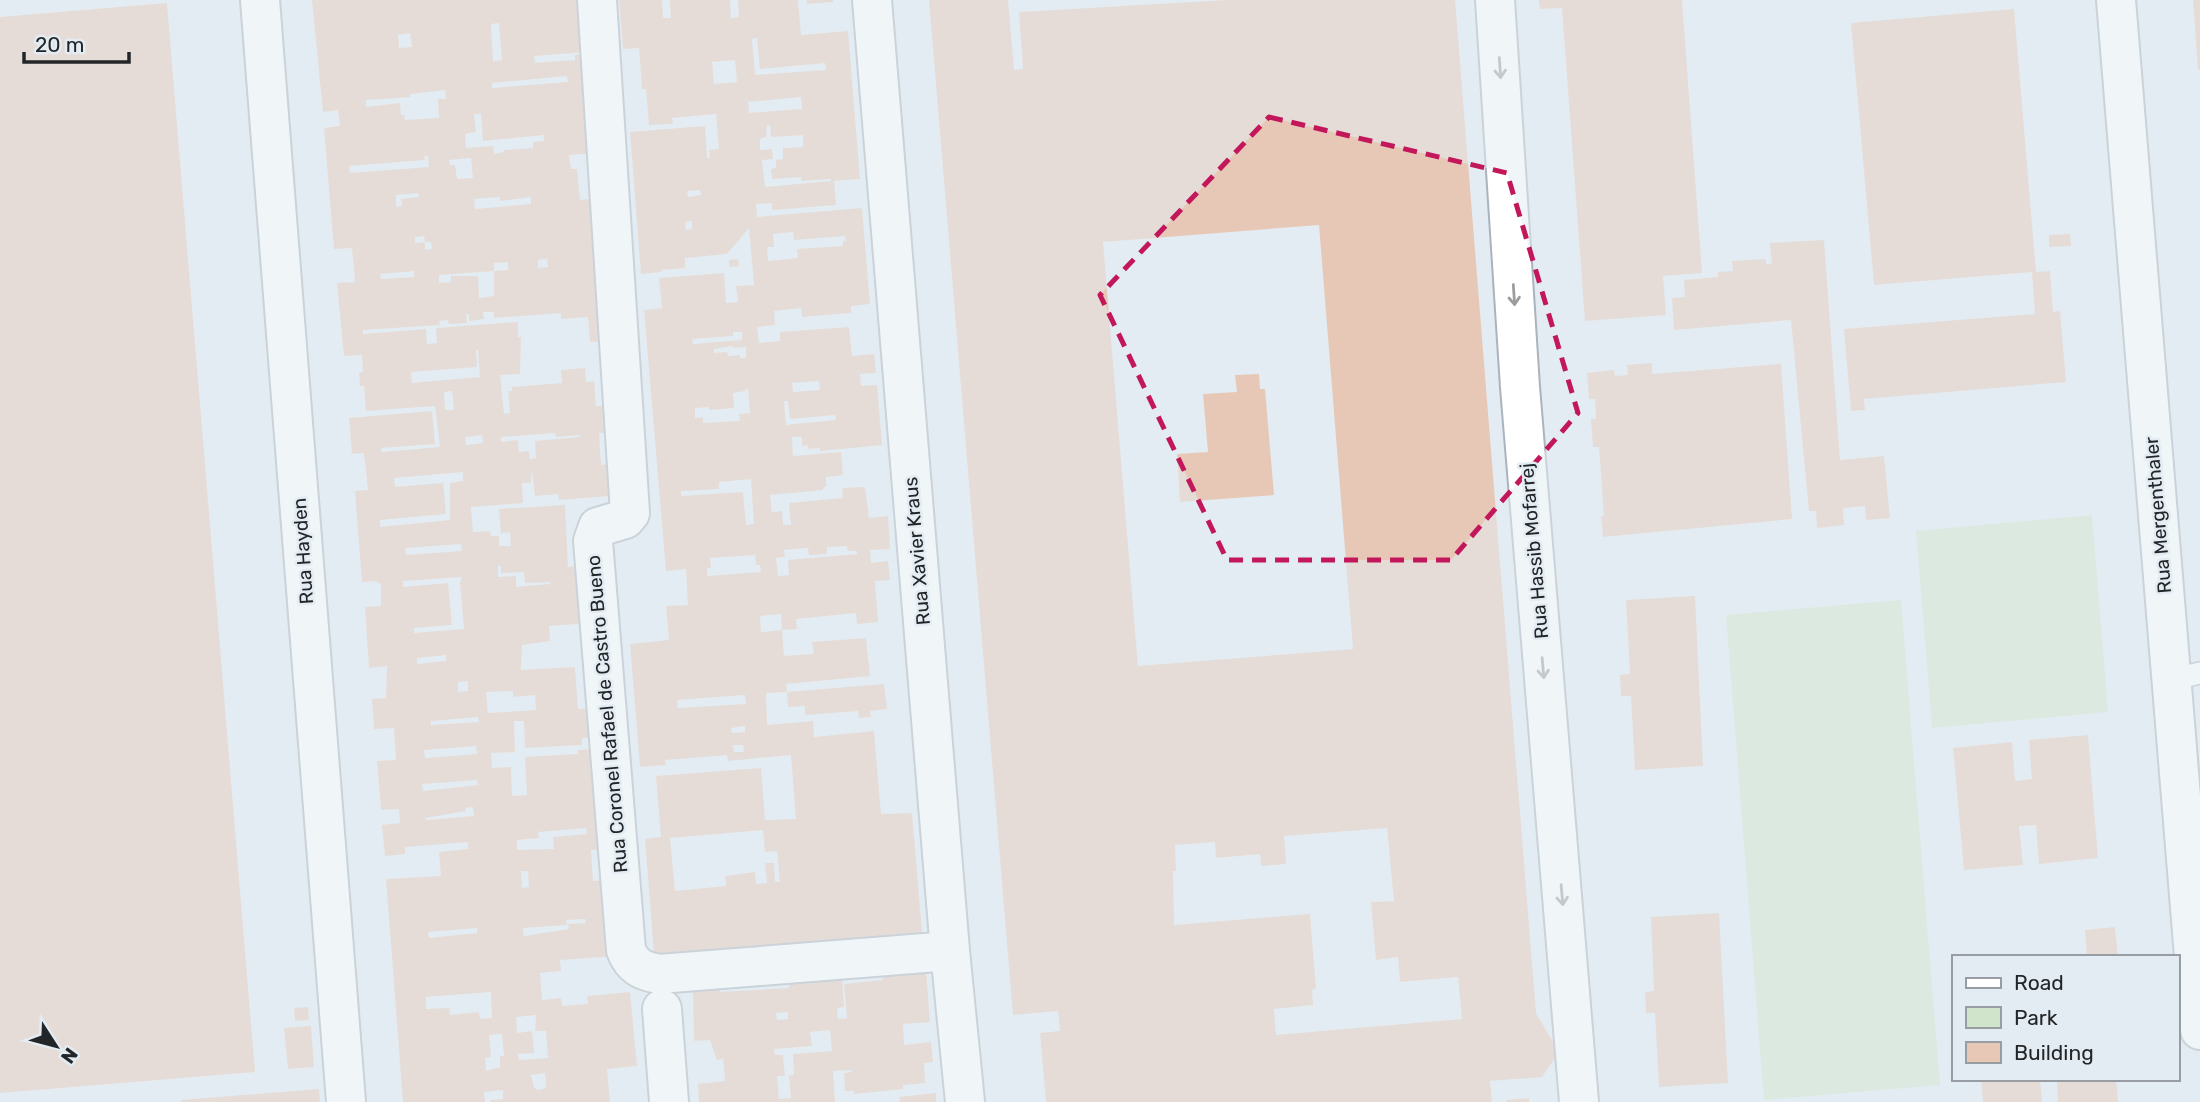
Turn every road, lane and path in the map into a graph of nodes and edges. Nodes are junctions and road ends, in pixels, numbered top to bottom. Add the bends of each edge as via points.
1 (260, 0) edge
2 (597, 0) edge
3 (872, 0) edge
4 (1495, 0) edge
5 (2116, 0) edge
6 (2186, 676) edge
7 (950, 951) junction
8 (662, 1009) dead end
9 (2200, 1030) edge
10 (346, 1102) edge
11 (668, 1102) edge
12 (965, 1102) edge
13 (1579, 1102) edge

1 - 10 street, Rua Hayden
2 - 7 street, Rua Coronel Rafael de Castro Bueno via 629,513 625,519 598,527 593,541 630,961 639,969 659,974
3 - 7 street, Rua Xavier Kraus
4 -> 13 street, Rua Hassib Mofarrej via 1522,401
5 - 6 street, Rua Mergenthaler
6 - 9 street, Rua Mergenthaler
7 - 12 street, Rua Xavier Kraus
8 - 11 street

